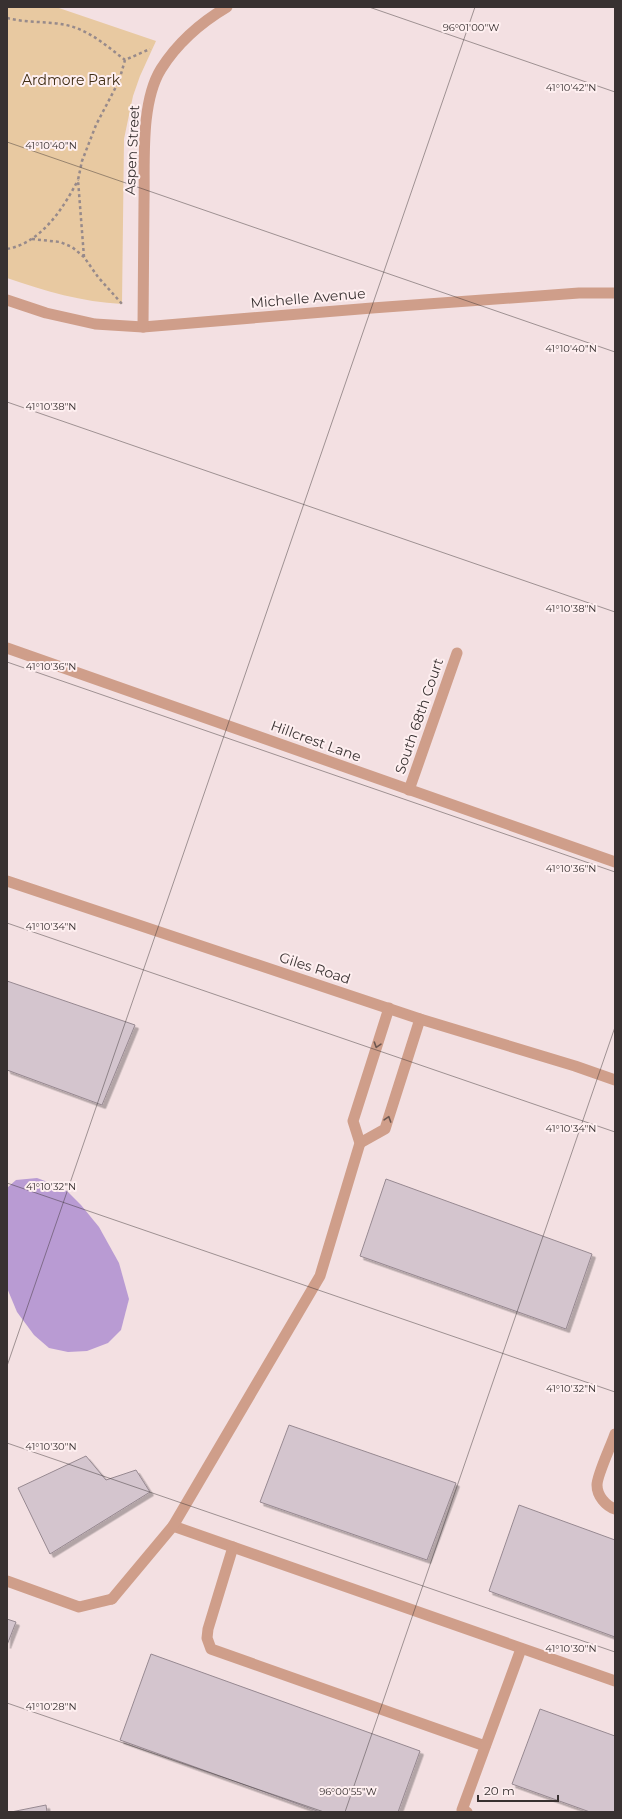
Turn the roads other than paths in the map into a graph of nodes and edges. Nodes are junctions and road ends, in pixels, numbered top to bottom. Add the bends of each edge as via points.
1 (227, 7) edge
2 (615, 293) edge
3 (7, 300) edge
4 (143, 327) junction
5 (7, 648) edge
6 (456, 653) dead end
7 (409, 790) junction
8 (615, 862) edge
9 (7, 881) edge
10 (389, 1008) junction
11 (420, 1018) junction
12 (615, 1080) edge
13 (360, 1142) junction
14 (615, 1434) edge
15 (615, 1509) edge
16 (173, 1526) junction
17 (233, 1547) junction
18 (7, 1581) edge
19 (521, 1649) junction
20 (615, 1682) edge
21 (485, 1746) junction
22 (467, 1812) edge

1 - 4 street, Aspen Street via 183,40 161,70 148,104 145,140
2 - 4 street, Michelle Avenue via 579,293 412,305
3 - 4 street, Michelle Avenue via 46,313 95,324
5 - 7 street, Hillcrest Lane
6 - 7 street, South 68th Court
7 - 8 street, Hillcrest Lane
9 - 10 street, Giles Road
10 - 11 street, Giles Road
10 -> 13 street via 353,1121
11 - 12 street, Giles Road
13 -> 11 street via 385,1129
13 - 16 street via 320,1276
14 - 15 street via 597,1484 598,1492 608,1506
16 - 17 street
16 - 18 street via 112,1599 79,1607
17 - 19 street
17 - 21 street via 208,1629 207,1638 211,1649
19 - 20 street
19 - 21 street
21 - 22 street via 462,1810

